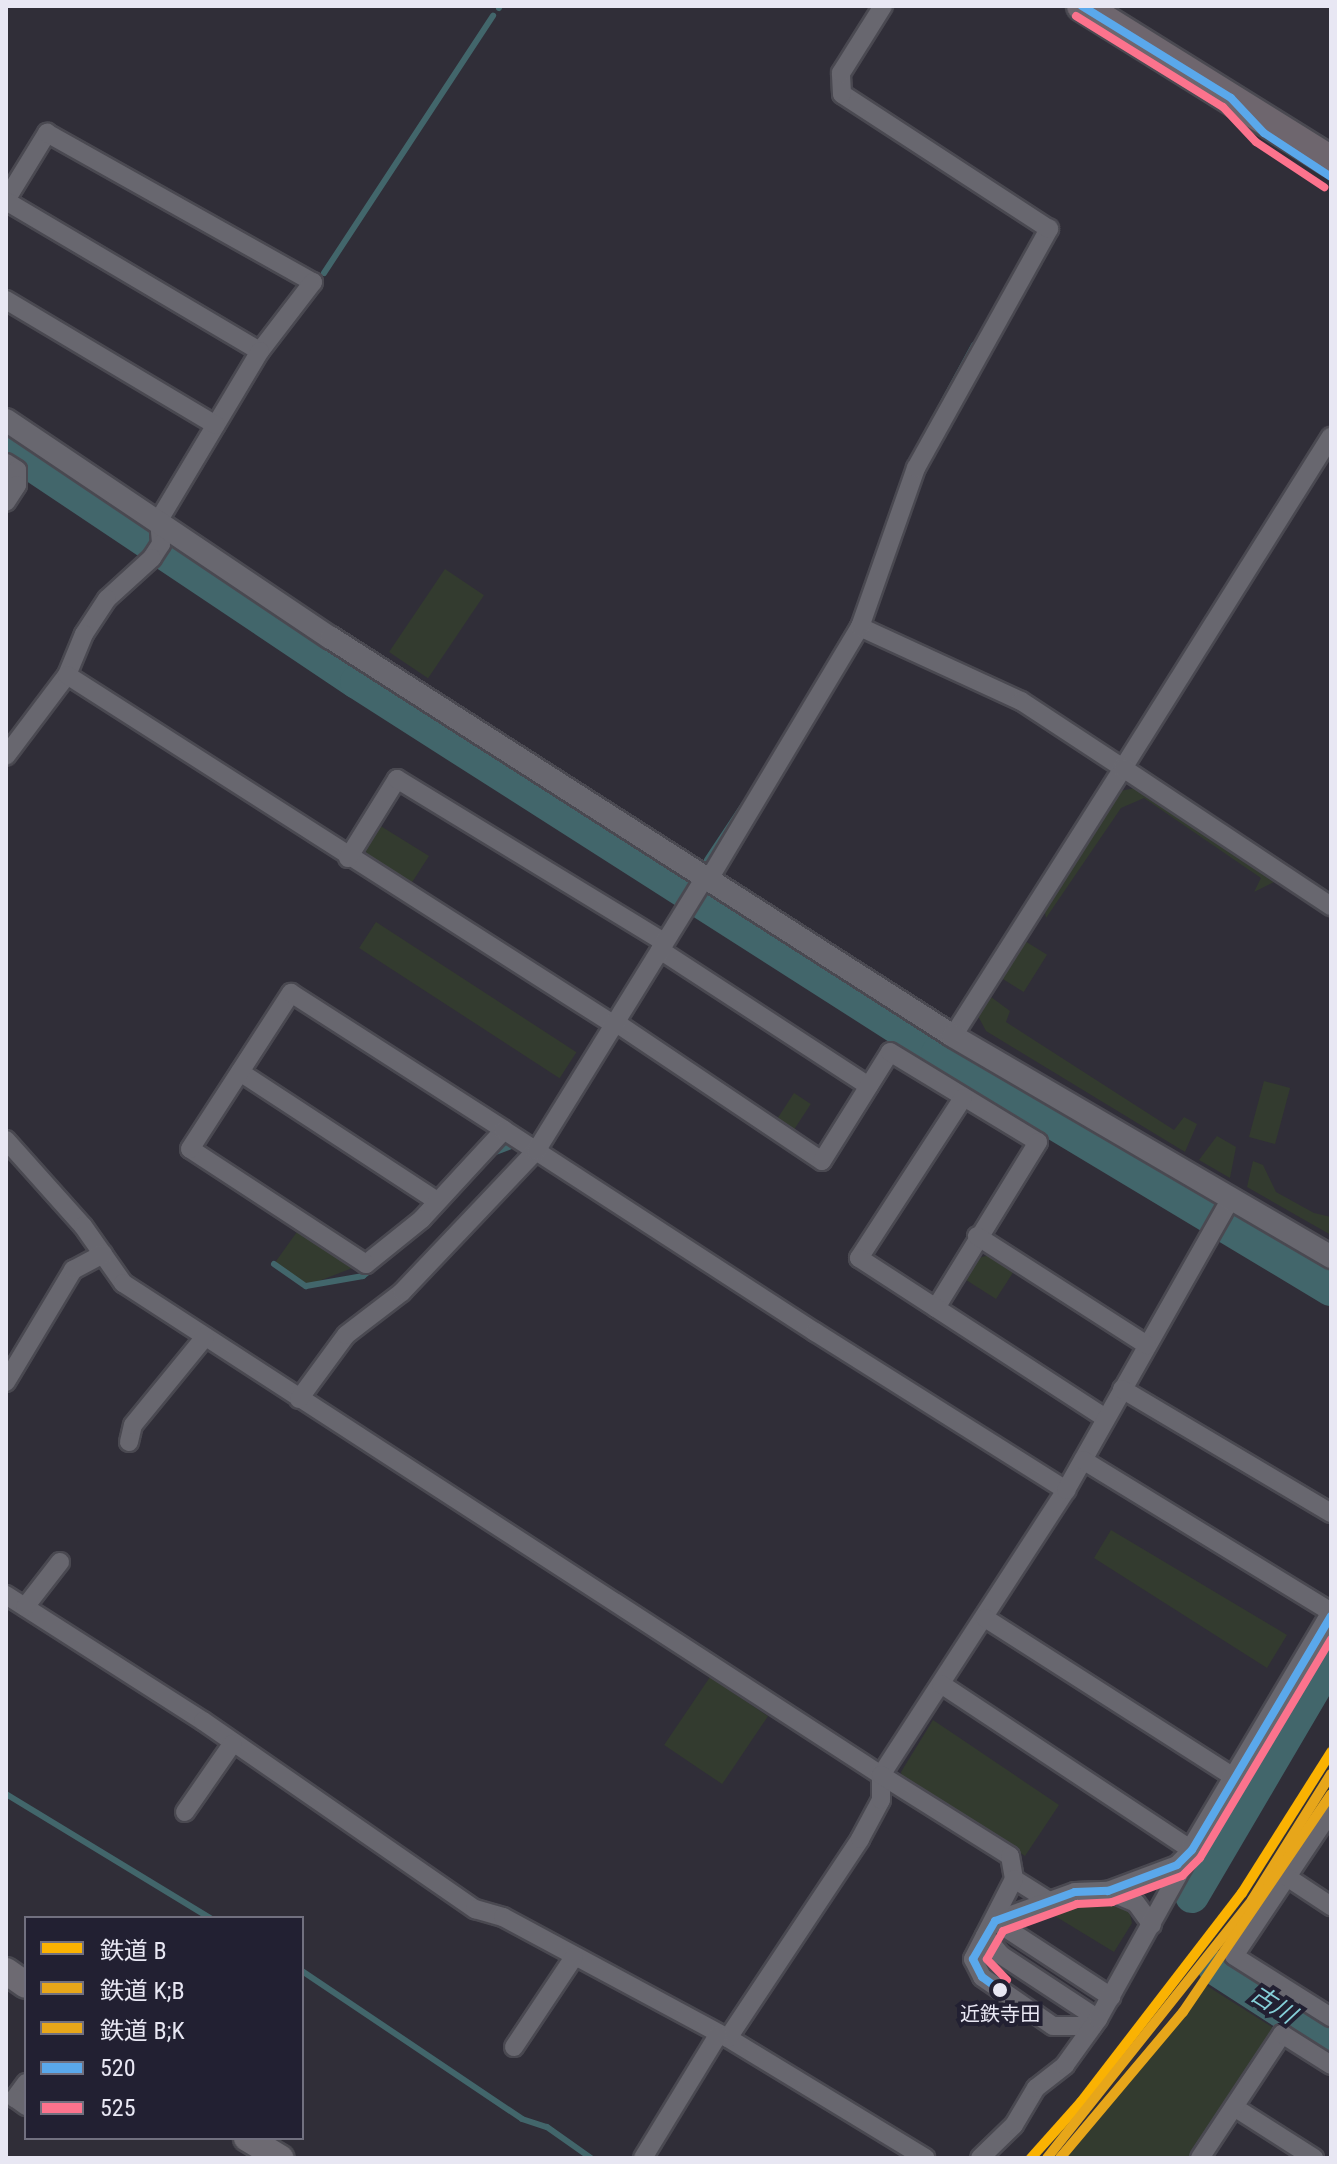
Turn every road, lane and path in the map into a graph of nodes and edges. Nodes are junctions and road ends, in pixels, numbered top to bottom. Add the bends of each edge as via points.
1 (883, 6) edge
2 (1082, 6) edge
3 (1231, 98) junction
4 (1331, 161) edge
5 (1331, 177) edge
6 (6, 200) edge
7 (6, 300) edge
8 (260, 351) junction
9 (6, 420) edge
10 (216, 425) junction
11 (1331, 437) edge
12 (6, 463) edge
13 (6, 502) edge
14 (159, 520) junction
15 (860, 627) junction
16 (67, 675) junction
17 (6, 756) edge
18 (1123, 768) junction
19 (348, 858) junction
20 (704, 880) junction
21 (1331, 906) edge
22 (662, 946) junction
23 (614, 1023) junction
24 (953, 1036) junction
25 (240, 1072) junction
26 (869, 1086) junction
27 (963, 1098) junction
28 (504, 1130) junction
29 (6, 1140) edge
30 (536, 1151) junction
31 (1230, 1200) junction
32 (437, 1201) junction
33 (977, 1236) junction
34 (103, 1254) junction
35 (1331, 1257) edge
36 (936, 1308) junction
37 (205, 1337) junction
38 (1147, 1345) junction
39 (6, 1382) edge
40 (1122, 1389) junction
41 (299, 1399) junction
42 (1105, 1418) junction
43 (129, 1442) dead end
44 (1083, 1460) junction
45 (1066, 1490) junction
46 (1331, 1513) edge
47 (60, 1562) dead end
48 (6, 1595) edge
49 (25, 1607) junction
50 (1331, 1614) edge
51 (985, 1618) junction
52 (941, 1684) junction
53 (232, 1744) junction
54 (881, 1775) junction
55 (1235, 1778) junction
56 (1331, 1811) edge
57 (185, 1812) dead end
58 (1192, 1850) junction
59 (1287, 1877) junction
60 (1014, 1879) junction
61 (1108, 1891) junction
62 (1049, 1901) junction
63 (1331, 1906) edge
64 (1152, 1925) junction
65 (990, 1929) junction
66 (574, 1957) junction
67 (6, 1971) edge
68 (24, 1984) edge
69 (1111, 1997) junction
70 (1331, 2017) edge
71 (1095, 2023) junction
72 (723, 2037) junction
73 (514, 2047) dead end
74 (1331, 2065) edge
75 (24, 2086) edge
76 (24, 2105) edge
77 (1234, 2107) junction
78 (250, 2140) edge
79 (280, 2158) edge
80 (643, 2158) edge
81 (925, 2158) edge
82 (980, 2158) edge
83 (1200, 2158) edge
84 (1314, 2158) edge

1 - 15 street via 841,73 842,94 1049,229 916,468
2 - 3 highway
3 - 4 highway
3 - 5 street via 1264,133
6 - 8 street
6 - 8 street via 47,133 313,282
7 - 10 street
8 - 10 street
9 - 14 street
10 - 14 street
11 - 18 street
12 - 13 street via 17,470 17,485
14 - 16 street via 157,551 107,599 84,634
14 - 20 street
15 - 18 street via 1021,701
15 - 20 street
16 - 17 street
16 - 19 street
18 - 21 street
18 - 24 street
19 - 22 street via 397,779
19 - 23 street
20 - 22 street
20 - 24 street
22 - 23 street
22 - 26 street
23 - 26 street via 822,1161
23 - 30 street
24 - 31 street
25 - 28 street via 291,993
25 - 32 street
25 - 32 street via 190,1149 366,1264
26 - 27 street via 890,1052
27 - 33 street via 1038,1142
27 - 36 street via 859,1258
28 - 30 street
28 - 32 street
29 - 34 street
30 - 41 street via 402,1292 346,1335
30 - 45 street
31 - 35 street
31 - 38 street
33 - 36 street
33 - 38 street
34 - 37 street via 123,1283
34 - 39 street via 73,1270
36 - 42 street
37 - 41 street
37 - 43 street via 133,1425
38 - 40 street
40 - 42 street
40 - 46 street
41 - 54 street via 572,1570
42 - 44 street
44 - 45 street
44 - 50 street
45 - 51 street
47 - 49 street
48 - 49 street
49 - 53 street
50 - 55 street
51 - 52 street
51 - 55 street
52 - 54 street
52 - 58 street
53 - 57 street
53 - 66 street via 475,1909 503,1917
54 - 60 street via 1010,1856
54 - 72 street via 881,1800 860,1839
55 - 58 street
56 - 59 street
58 - 61 street via 1177,1865
58 - 64 street
59 - 63 street
59 - 70 street via 1234,1956
60 - 62 street
60 - 65 street
61 - 62 street via 1075,1892
61 - 64 street via 1136,1903
62 - 65 street
64 - 69 street
65 - 69 street
65 - 71 street via 1001,1955
65 - 71 street via 973,1959 982,1977 1053,2026
66 - 72 street
66 - 73 street
67 - 68 main road
69 - 71 street
71 - 82 street via 1065,2065 1031,2094 1014,2125
72 - 80 street
72 - 81 street
74 - 77 street via 1282,2034
75 - 76 street via 15,2098
77 - 83 street
77 - 84 street
78 - 79 main road

